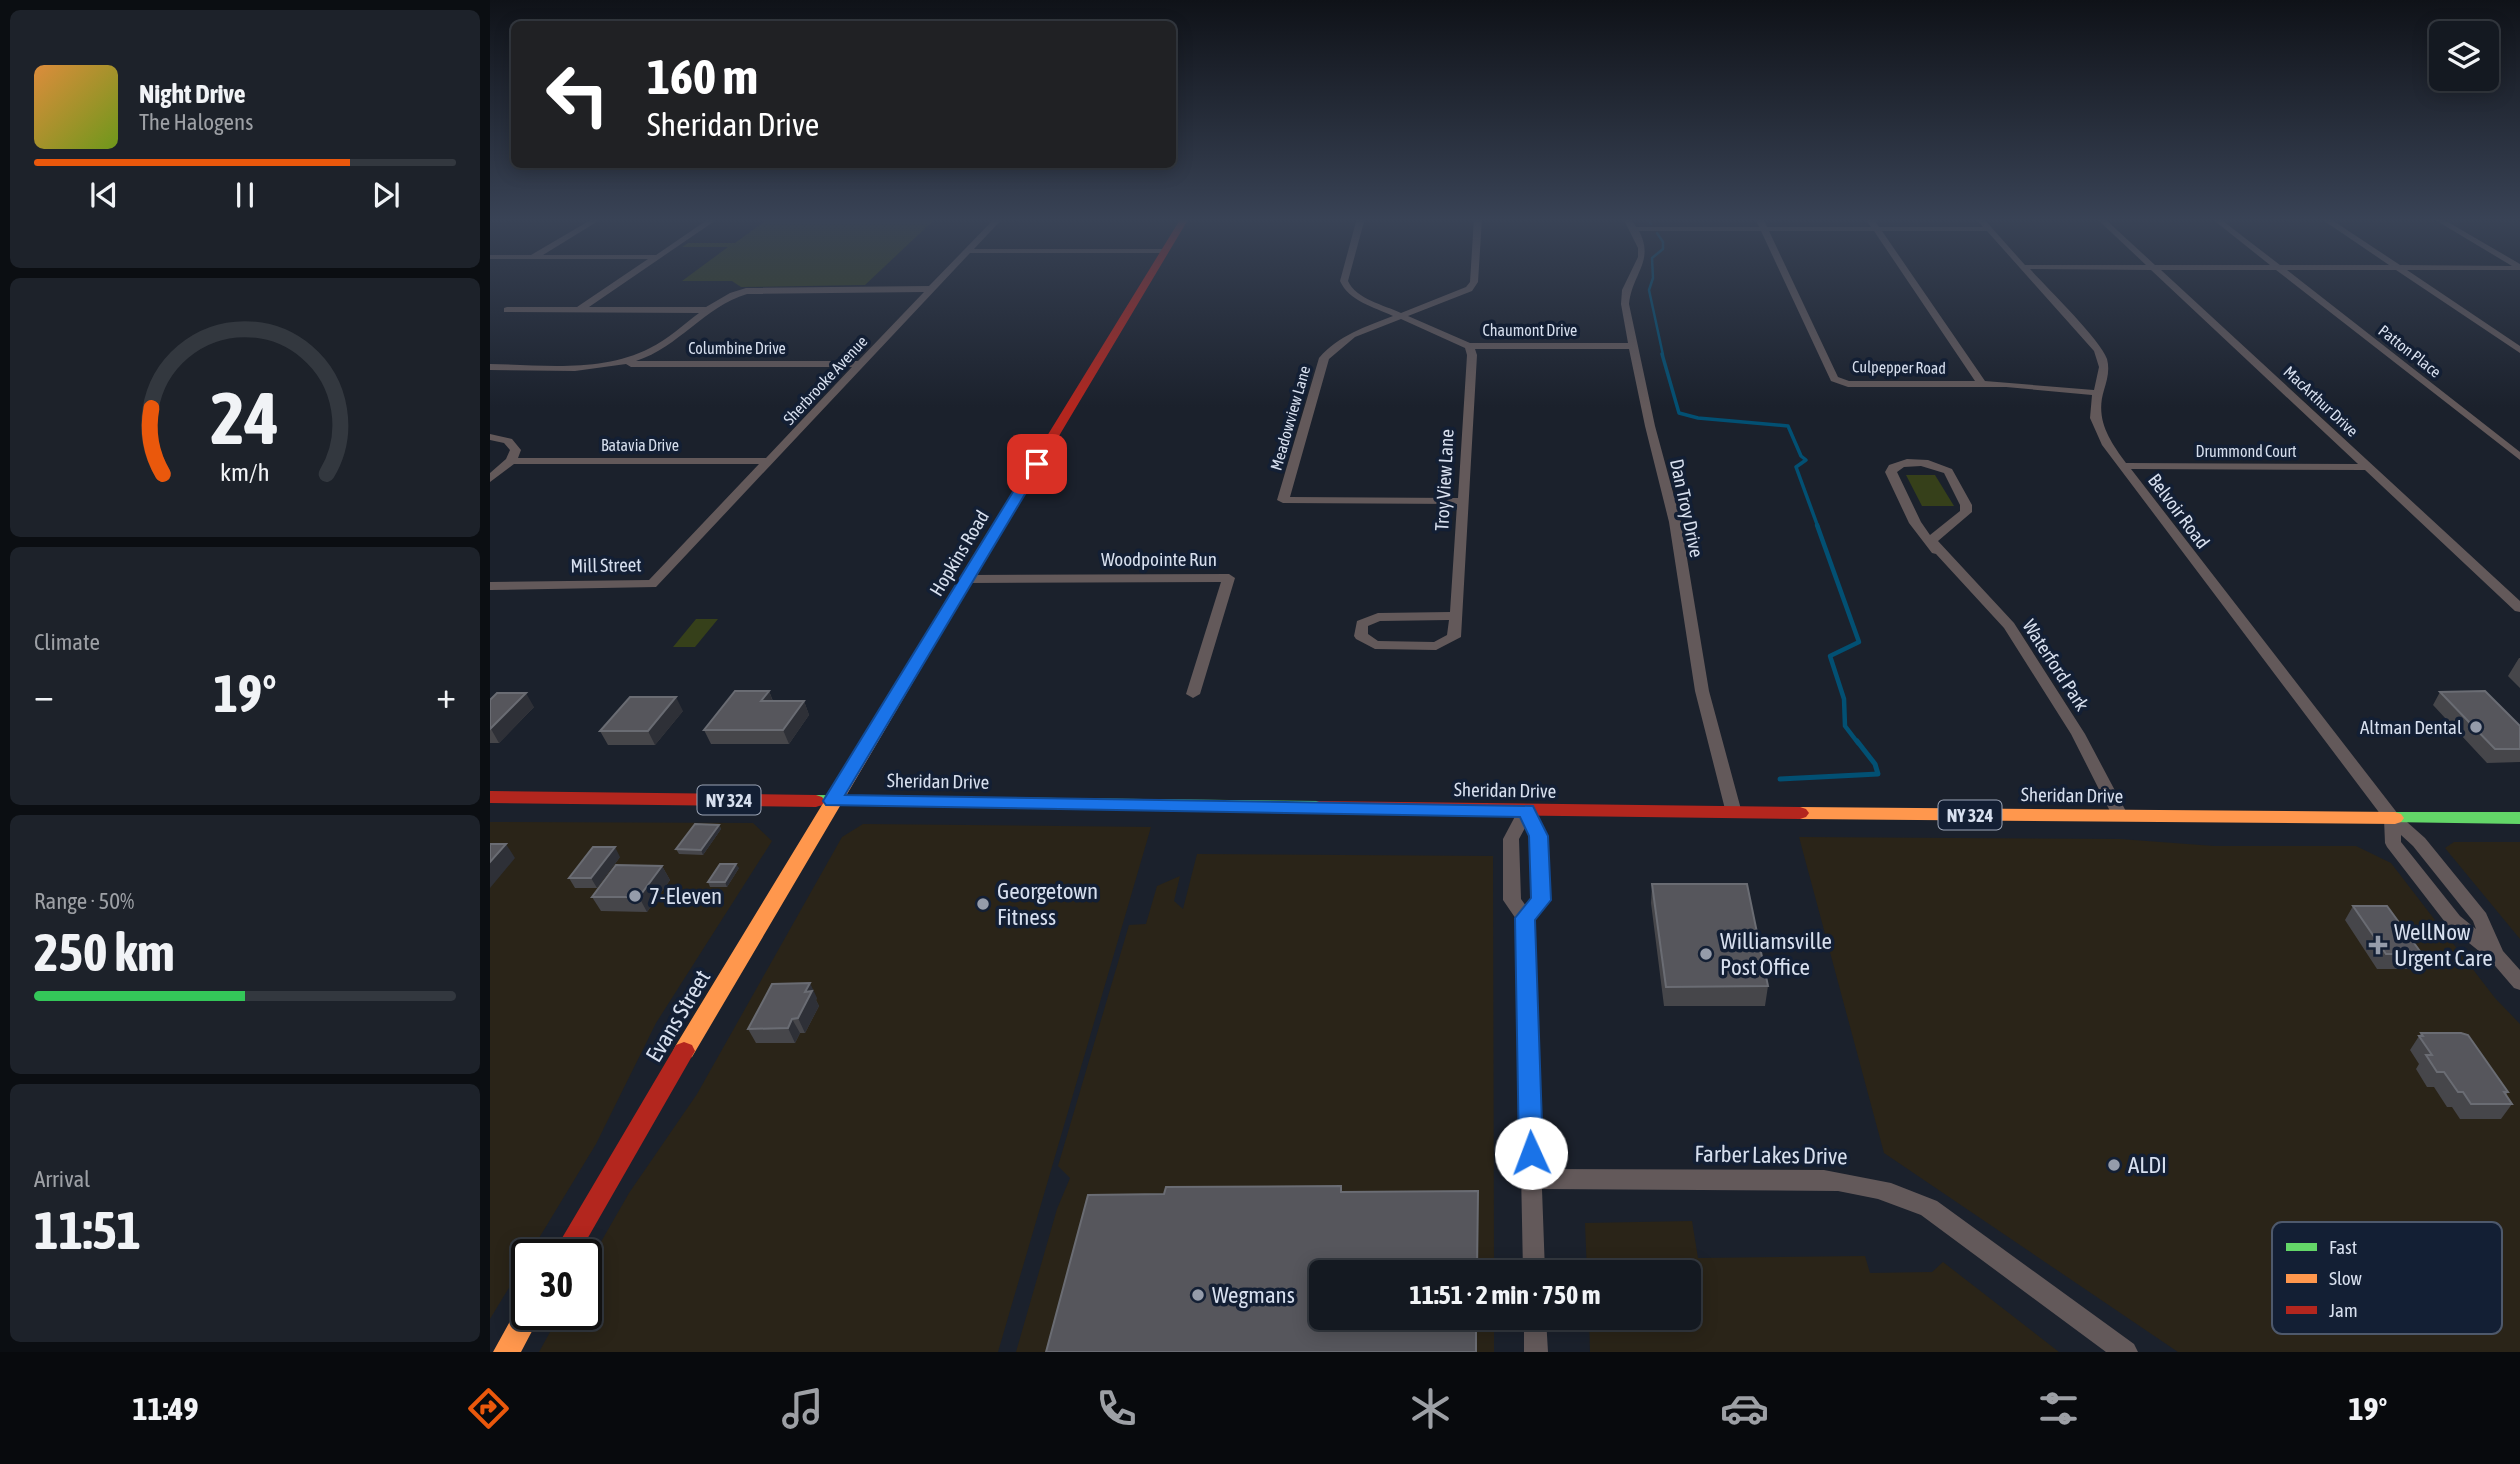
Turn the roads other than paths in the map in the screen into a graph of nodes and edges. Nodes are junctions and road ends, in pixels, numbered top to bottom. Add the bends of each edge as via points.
1 (622, 281) edge
2 (939, 281) edge
3 (1147, 281) edge
4 (1346, 281) edge
5 (1473, 281) edge
6 (1631, 281) edge
7 (1788, 281) edge
8 (1912, 281) edge
9 (2037, 281) edge
10 (2169, 281) edge
11 (2296, 281) edge
12 (2418, 281) edge
13 (932, 289) junction
14 (507, 310) dead end
15 (579, 310) junction
16 (708, 310) junction
17 (1400, 316) junction
18 (1469, 346) junction
19 (1634, 346) junction
20 (2520, 350) edge
21 (612, 364) junction
22 (861, 364) junction
23 (490, 367) edge
24 (1982, 384) junction
25 (2099, 393) junction
26 (490, 437) edge
27 (2520, 457) edge
28 (511, 461) junction
29 (770, 461) junction
30 (2123, 466) junction
31 (2369, 467) junction
32 (490, 479) edge
33 (1462, 501) junction
34 (701, 532) joint
35 (1936, 550) junction
36 (967, 579) junction
37 (490, 586) edge
38 (2520, 608) edge
39 (1456, 616) junction
40 (1193, 694) dead end
41 (490, 797) edge
42 (832, 801) junction
43 (1526, 811) junction
44 (1734, 813) junction
45 (2121, 817) junction
46 (2392, 818) junction
47 (2520, 818) edge
48 (1525, 918) junction
49 (2520, 983) edge
50 (1532, 1179) junction
51 (573, 1239) edge
52 (1534, 1260) edge
53 (519, 1330) edge
54 (1535, 1330) edge
55 (506, 1352) edge
56 (1536, 1352) edge
57 (2126, 1352) edge

1 - 15 street
2 - 13 street, Sherbrooke Avenue
3 - 36 street, Hopkins Road
4 - 17 street, Chaumont Drive via 1345,286 1358,297
5 - 17 street, Meadowview Lane via 1473,286 1453,297
6 - 19 street, Dan Troy Drive via 1625,296
7 - 24 street, Culpepper Road via 1834,379 1848,384
8 - 24 street
9 - 25 street, Belvoir Road via 2098,350 2105,368
10 - 31 street, MacArthur Drive
11 - 27 street, Patton Place
12 - 20 street
13 - 16 street via 754,289 725,297
13 - 22 street, Sherbrooke Avenue
14 - 15 street
15 - 16 street
16 - 21 street via 657,349
17 - 18 street, Chaumont Drive
17 - 33 street, Meadowview Lane via 1352,335 1324,358 1283,500
18 - 19 street, Chaumont Drive
18 - 33 street, Troy View Lane
19 - 44 street, Dan Troy Drive via 1675,522 1702,691
21 - 22 street, Columbine Drive
21 - 23 street
22 - 29 street, Sherbrooke Avenue
24 - 25 street, Culpepper Road
25 - 30 street, Belvoir Road via 2096,421
26 - 28 street via 513,444
28 - 29 street, Batavia Drive
28 - 32 street
29 - 34 street, Sherbrooke Avenue
30 - 31 street, Drummond Court
30 - 46 street, Belvoir Road
31 - 38 street, MacArthur Drive
33 - 39 street, Troy View Lane
34 - 37 street, Mill Street via 652,584
35 - 35 street, Waterford Park via 1931,541 1966,512 1966,505 1948,471 1925,463 1900,463 1891,472 1915,523
35 - 45 street, Waterford Park via 2009,626 2078,734
36 - 40 street, Woodpointe Run via 1229,578
36 - 42 street, Hopkins Road
39 - 39 street, Troy View Lane via 1454,637 1436,646 1375,645 1361,636 1362,624 1378,617
41 - 42 street, Sheridan Drive / NY 324
42 - 43 street, Sheridan Drive / NY 324
42 - 51 street, Evans Street
43 - 44 street, Sheridan Drive / NY 324
43 - 48 street via 1511,839 1512,900
43 - 48 street via 1539,836 1541,900
44 - 45 street, Sheridan Drive / NY 324
45 - 46 street, Sheridan Drive / NY 324
46 - 47 street, Sheridan Drive / NY 324
46 - 49 street via 2393,843 2454,921 2496,955
48 - 50 street
50 - 52 street
50 - 57 street, Farber Lakes Drive via 1824,1180 1897,1193 1929,1208
53 - 55 street
54 - 56 street

